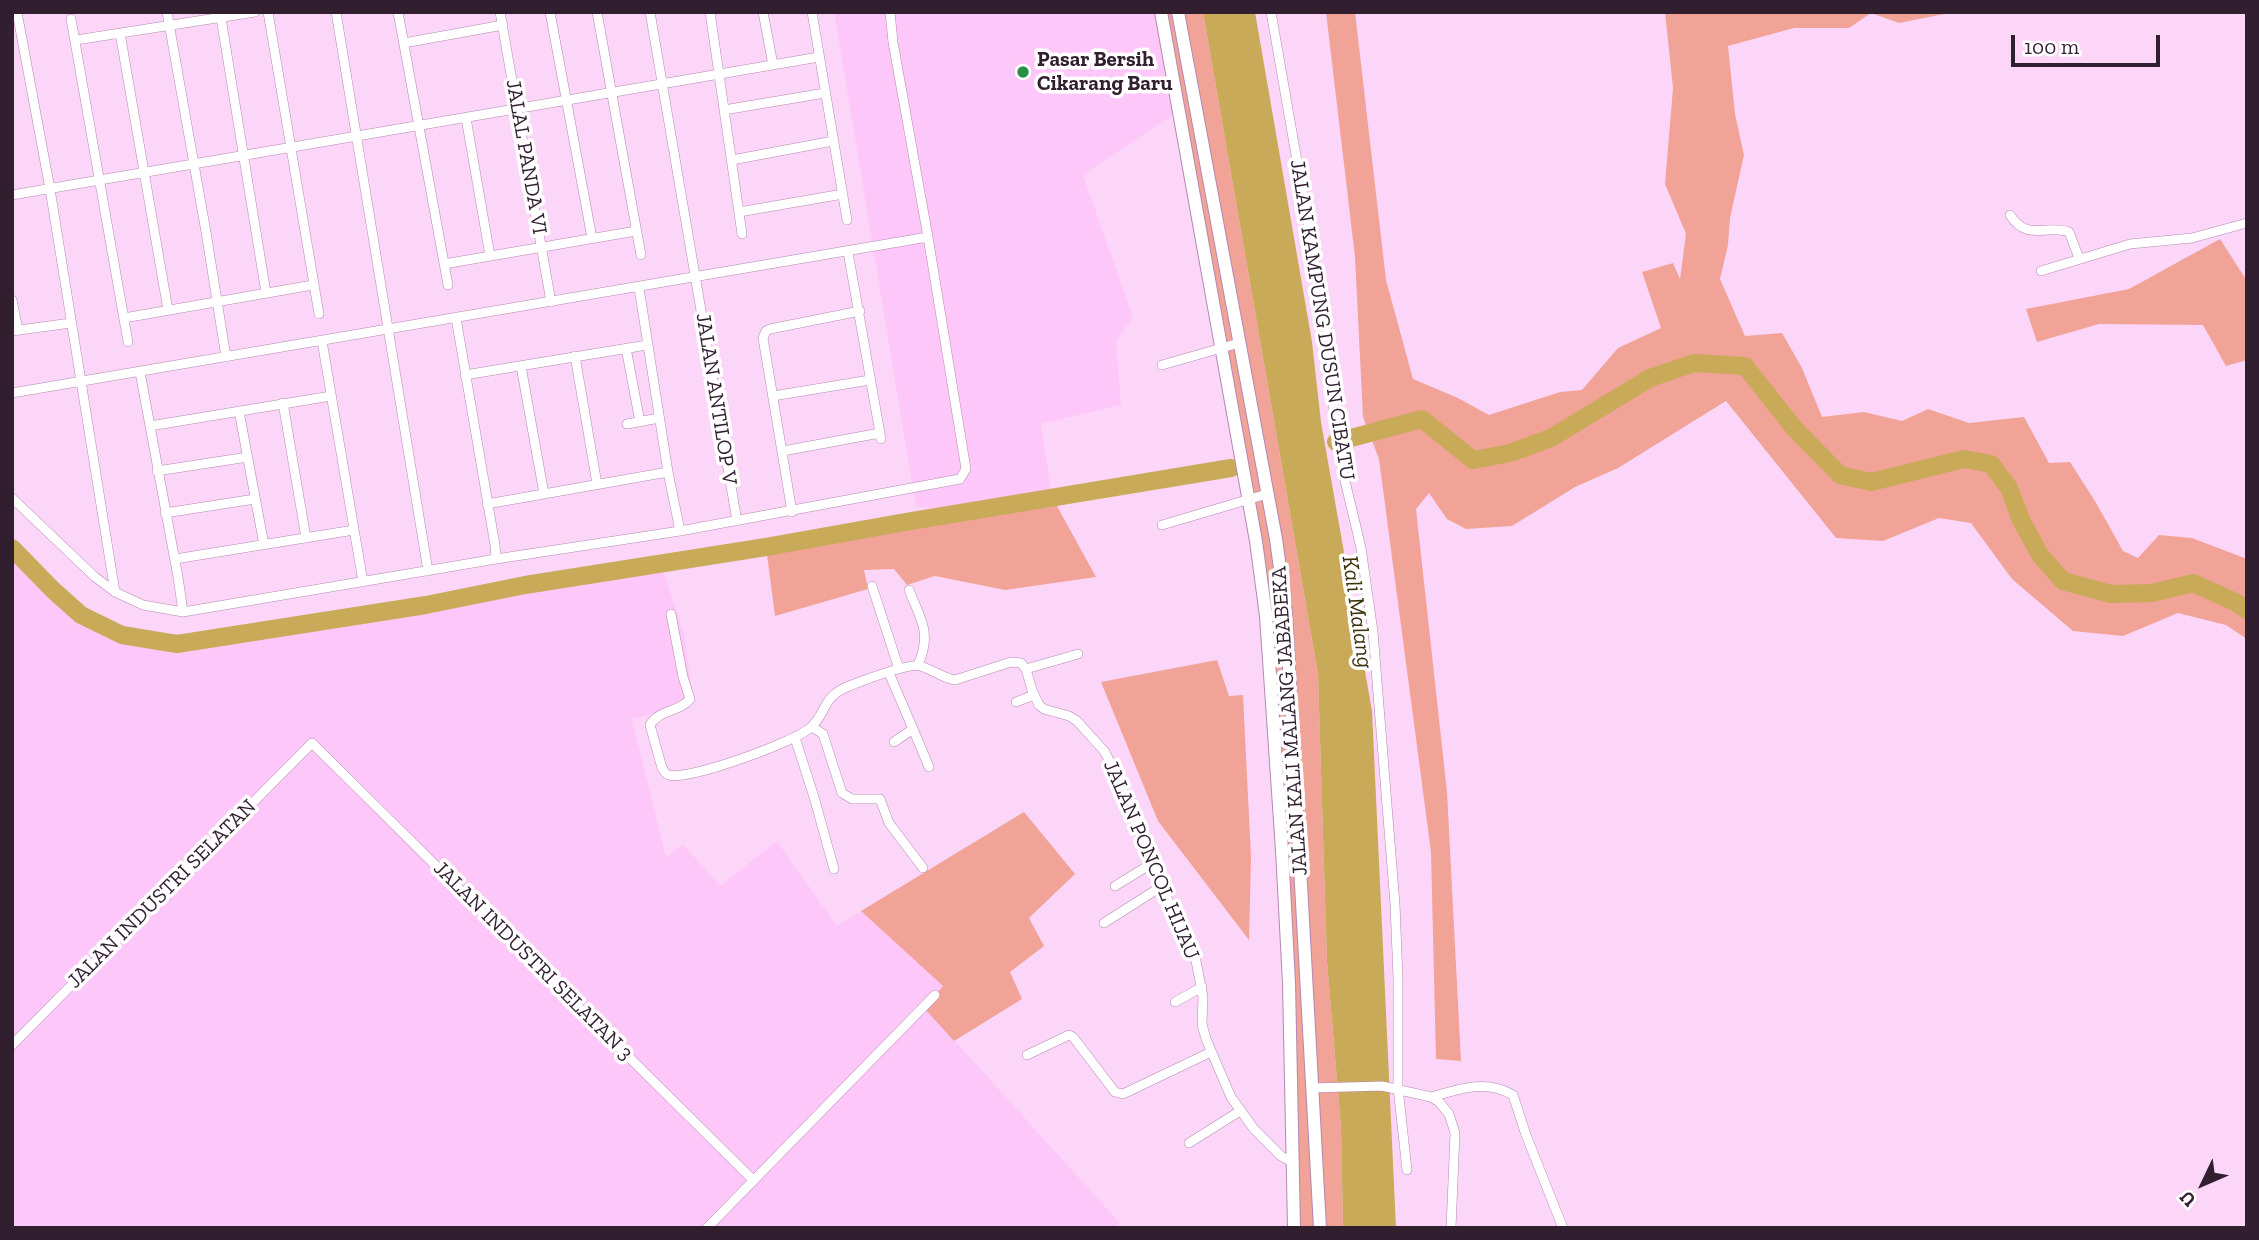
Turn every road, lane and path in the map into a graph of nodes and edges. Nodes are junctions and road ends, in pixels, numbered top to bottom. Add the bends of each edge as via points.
1 (17, 12) edge
2 (167, 12) edge
3 (255, 12) edge
4 (268, 12) edge
5 (337, 12) edge
6 (398, 12) edge
7 (500, 12) edge
8 (551, 12) edge
9 (597, 12) edge
10 (650, 12) edge
11 (710, 12) edge
12 (763, 12) edge
13 (812, 12) edge
14 (890, 12) edge
15 (1161, 12) edge
16 (1178, 12) edge
17 (1270, 12) edge
18 (71, 19) dead end
19 (221, 19) junction
20 (503, 25) junction
21 (169, 26) junction
22 (120, 33) junction
23 (76, 40) junction
24 (404, 43) junction
25 (820, 57) junction
26 (773, 65) junction
27 (719, 74) junction
28 (662, 84) junction
29 (611, 93) junction
30 (825, 93) junction
31 (566, 100) junction
32 (517, 109) junction
33 (724, 110) junction
34 (466, 118) junction
35 (419, 126) junction
36 (356, 136) junction
37 (833, 141) junction
38 (290, 148) junction
39 (244, 156) junction
40 (732, 160) junction
41 (193, 164) junction
42 (144, 173) junction
43 (99, 180) junction
44 (50, 189) junction
45 (843, 194) junction
46 (12, 195) edge
47 (739, 212) junction
48 (2010, 215) dead end
49 (847, 220) dead end
50 (2247, 223) edge
51 (636, 231) junction
52 (742, 234) dead end
53 (928, 237) junction
54 (592, 238) junction
55 (541, 247) junction
56 (848, 252) junction
57 (641, 255) dead end
58 (490, 256) junction
59 (2079, 258) junction
60 (444, 264) junction
61 (2041, 271) dead end
62 (696, 278) junction
63 (313, 285) junction
64 (448, 285) dead end
65 (639, 288) junction
66 (266, 293) junction
67 (12, 300) edge
68 (216, 302) junction
69 (551, 302) junction
70 (169, 310) junction
71 (860, 311) junction
72 (319, 314) dead end
73 (124, 318) junction
74 (457, 318) junction
75 (71, 323) junction
76 (390, 327) junction
77 (15, 330) edge
78 (322, 341) junction
79 (128, 342) dead end
80 (1239, 343) junction
81 (647, 345) junction
82 (626, 348) junction
83 (1221, 348) junction
84 (575, 356) junction
85 (226, 357) junction
86 (1162, 365) dead end
87 (521, 366) junction
88 (140, 372) junction
89 (465, 375) junction
90 (870, 380) junction
91 (82, 381) junction
92 (12, 393) edge
93 (331, 396) junction
94 (773, 396) junction
95 (283, 403) junction
96 (239, 411) junction
97 (659, 418) junction
98 (640, 422) junction
99 (627, 424) dead end
100 (150, 426) junction
101 (783, 451) junction
102 (248, 457) junction
103 (157, 471) junction
104 (668, 472) junction
105 (597, 484) junction
106 (1266, 489) junction
107 (544, 494) junction
108 (1248, 494) junction
109 (12, 498) edge
110 (255, 499) junction
111 (487, 504) junction
112 (792, 512) junction
113 (165, 513) junction
114 (737, 521) junction
115 (1162, 525) dead end
116 (354, 530) junction
117 (680, 531) junction
118 (306, 538) junction
119 (264, 545) junction
120 (175, 559) junction
121 (496, 559) junction
122 (428, 571) junction
123 (363, 582) junction
124 (872, 586) dead end
125 (909, 590) dead end
126 (115, 592) junction
127 (183, 612) junction
128 (671, 614) dead end
129 (1078, 654) dead end
130 (918, 665) junction
131 (900, 669) junction
132 (1026, 669) junction
133 (889, 673) junction
134 (1034, 695) junction
135 (1016, 702) dead end
136 (812, 727) junction
137 (914, 729) junction
138 (794, 738) junction
139 (894, 742) dead end
140 (312, 743) joint
141 (929, 767) dead end
142 (1300, 848) junction
143 (1282, 850) junction
144 (1151, 864) junction
145 (923, 868) dead end
146 (834, 869) dead end
147 (1115, 886) dead end
148 (1162, 886) junction
149 (1104, 923) dead end
150 (1202, 988) junction
151 (935, 995) dead end
152 (1175, 1002) dead end
153 (12, 1045) edge
154 (1211, 1052) junction
155 (1027, 1055) dead end
156 (1319, 1088) junction
157 (1398, 1088) junction
158 (1431, 1097) junction
159 (1240, 1111) junction
160 (1189, 1143) dead end
161 (1294, 1163) junction
162 (1407, 1171) dead end
163 (753, 1180) junction
164 (707, 1228) edge
165 (1294, 1228) edge
166 (1320, 1228) edge
167 (1451, 1228) edge
168 (1563, 1228) edge

1 - 44 street
2 - 21 street
3 - 19 street
4 - 38 street
5 - 36 street
6 - 24 street
7 - 20 street, JALAL PANDA VI
8 - 31 street
9 - 29 street
10 - 28 street, JALAN ANTILOP V
11 - 27 street
12 - 26 street
13 - 25 street
14 - 53 street
15 - 83 main road, JALAN KALI MALANG JABABEKA
16 - 80 main road, JALAN KALI MALANG JABABEKA
17 - 157 street, JALAN KAMPUNG DUSUN CIBATU via 1329,344 1335,425 1373,632 1395,916
18 - 23 street
19 - 21 street
19 - 39 street
20 - 24 street
20 - 32 street, JALAL PANDA VI
21 - 22 street
21 - 41 street
22 - 23 street
22 - 42 street
23 - 43 street
24 - 35 street
25 - 26 street
25 - 30 street
26 - 27 street
27 - 28 street
27 - 33 street
28 - 29 street
28 - 62 street, JALAN ANTILOP V
29 - 31 street
29 - 51 street
30 - 33 street
30 - 37 street
31 - 32 street
31 - 54 street
32 - 34 street
32 - 55 street, JALAL PANDA VI
33 - 40 street
34 - 35 street
34 - 58 street
35 - 36 street
35 - 60 street
36 - 38 street
36 - 76 street
37 - 40 street
37 - 45 street
38 - 39 street
38 - 63 street
39 - 41 street
39 - 66 street
40 - 47 street
41 - 42 street
41 - 68 street
42 - 43 street
42 - 70 street
43 - 44 street
43 - 73 street
44 - 46 street
44 - 75 street
45 - 47 street
45 - 49 street
47 - 52 street
48 - 59 street via 2030,232 2069,232
50 - 59 street via 2192,239 2130,244
51 - 54 street
51 - 57 street
53 - 56 street
53 - 112 street via 965,474 955,481
54 - 55 street
55 - 58 street
55 - 69 street, JALAL PANDA VI
56 - 62 street
56 - 71 street
58 - 60 street
59 - 61 street
60 - 64 street
62 - 65 street
62 - 114 street, JALAN ANTILOP V
63 - 66 street
63 - 72 street
65 - 69 street
65 - 81 street
66 - 68 street
67 - 77 street
68 - 70 street
68 - 85 street
69 - 74 street
70 - 73 street
71 - 90 street
71 - 94 street via 766,331 763,338
73 - 79 street
74 - 76 street
74 - 89 street
75 - 77 street
75 - 91 street
76 - 78 street
76 - 122 street
78 - 85 street
78 - 93 street
80 - 83 street
80 - 106 main road, JALAN KALI MALANG JABABEKA
81 - 82 street
81 - 97 street
82 - 84 street
82 - 98 street
83 - 86 street
83 - 108 main road, JALAN KALI MALANG JABABEKA
84 - 87 street
84 - 105 street
85 - 88 street
87 - 89 street
87 - 107 street
88 - 91 street
88 - 100 street
89 - 111 street
90 - 94 street
90 - 101 street via 881,436
91 - 92 street
91 - 126 street
93 - 95 street
93 - 116 street
94 - 101 street
95 - 96 street
95 - 118 street
96 - 100 street
96 - 102 street
97 - 98 street
97 - 104 street
98 - 99 street
100 - 103 street
101 - 112 street
102 - 103 street
102 - 110 street
103 - 113 street
104 - 105 street
104 - 117 street
105 - 107 street
106 - 108 street
106 - 142 main road, JALAN KALI MALANG JABABEKA via 1286,614
107 - 111 street
108 - 115 street
108 - 143 main road, JALAN KALI MALANG JABABEKA via 1266,616
109 - 126 street
110 - 113 street
110 - 119 street
111 - 121 street
112 - 114 street
113 - 120 street
114 - 117 street
116 - 118 street
116 - 123 street
117 - 121 street
118 - 119 street
119 - 120 street
120 - 127 street
121 - 122 street
122 - 123 street
123 - 127 street
124 - 131 street
125 - 130 street via 926,638
126 - 127 street via 143,605
128 - 138 street via 690,699 650,725 662,768 669,775 689,774
129 - 132 street
130 - 131 street
130 - 132 street via 955,680 1011,662
131 - 133 street
132 - 134 street
133 - 136 street via 833,694
133 - 137 street
134 - 135 street
134 - 144 street, JALAN PONCOL HIJAU via 1044,709 1077,722 1105,752
136 - 138 street
136 - 145 street via 824,734 842,793 852,799 880,799 889,823
137 - 139 street
137 - 141 street
138 - 146 street
140 - 153 street, JALAN INDUSTRI SELATAN
140 - 163 street, JALAN INDUSTRI SELATAN 3
142 - 143 main road
142 - 156 main road, JALAN KALI MALANG JABABEKA
143 - 161 main road, JALAN KALI MALANG JABABEKA
144 - 147 street
144 - 148 street, JALAN PONCOL HIJAU
148 - 149 street
148 - 150 street, JALAN PONCOL HIJAU via 1196,961
150 - 152 street
150 - 154 street, JALAN PONCOL HIJAU via 1202,1024
151 - 163 street
154 - 155 street via 1123,1094 1115,1092 1069,1035
154 - 159 street, JALAN PONCOL HIJAU
156 - 157 street
156 - 166 main road, JALAN KALI MALANG JABABEKA
157 - 158 street
157 - 162 street, JALAN KAMPUNG DUSUN CIBATU
158 - 167 street via 1449,1114 1454,1126
158 - 168 street via 1477,1086 1514,1096
159 - 160 street
159 - 161 street, JALAN PONCOL HIJAU via 1281,1156
161 - 165 main road, JALAN KALI MALANG JABABEKA
163 - 164 street

